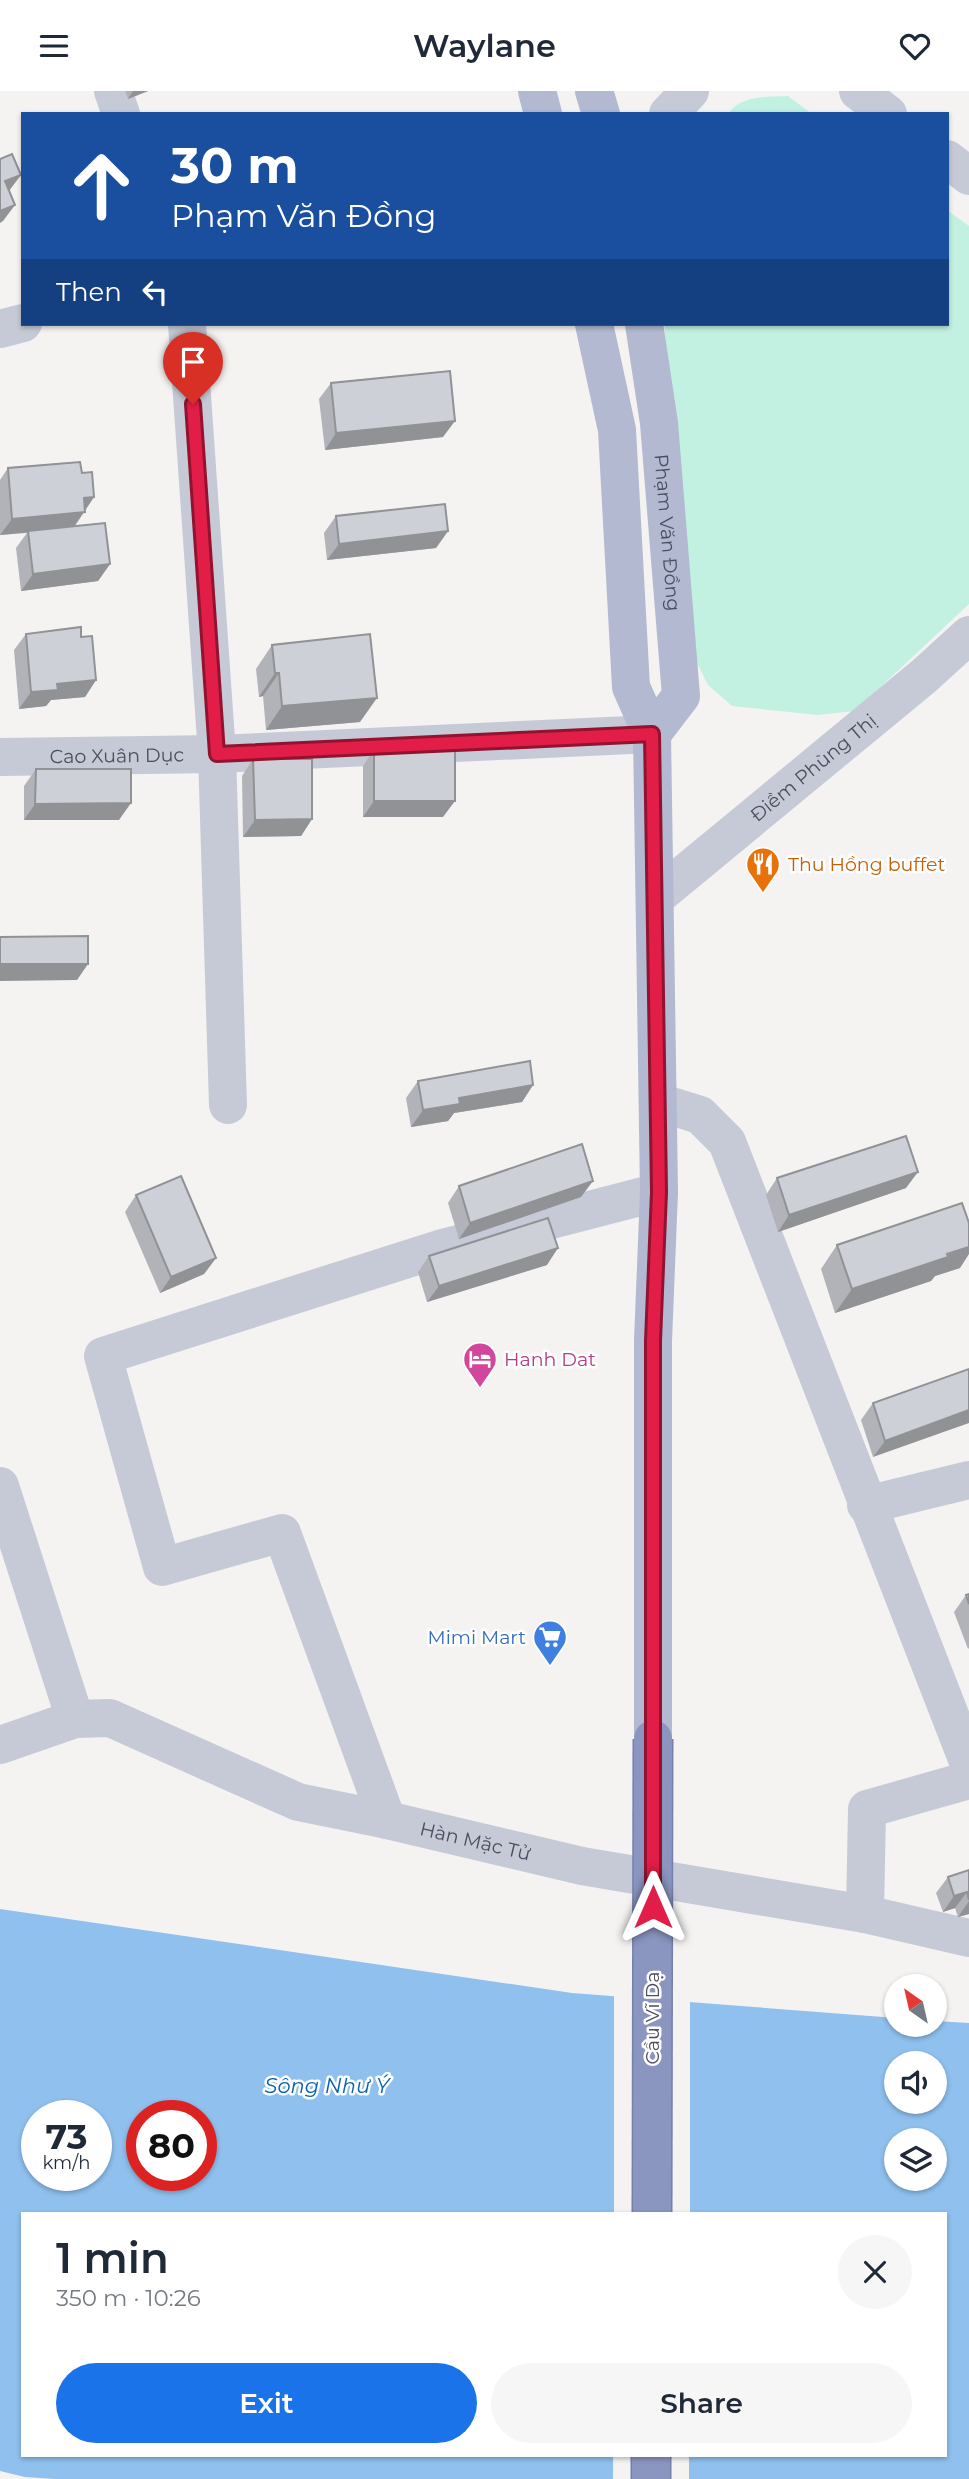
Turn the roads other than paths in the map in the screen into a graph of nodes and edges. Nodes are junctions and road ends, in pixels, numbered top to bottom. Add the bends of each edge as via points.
1 (113, 91) edge
2 (537, 91) edge
3 (594, 91) edge
4 (690, 91) edge
5 (858, 91) edge
6 (120, 112) edge
7 (542, 112) edge
8 (600, 112) edge
9 (670, 112) edge
10 (885, 112) edge
11 (949, 161) edge
12 (969, 176) edge
13 (21, 324) edge
14 (187, 326) edge
15 (594, 326) edge
16 (644, 326) edge
17 (0, 329) edge
18 (969, 635) edge
19 (652, 734) junction
20 (217, 754) junction
21 (0, 757) edge
22 (655, 898) junction
23 (658, 1102) junction
24 (228, 1105) dead end
25 (659, 1192) junction
26 (969, 1481) edge
27 (0, 1486) edge
28 (866, 1505) junction
29 (75, 1719) junction
30 (653, 1739) joint
31 (0, 1745) edge
32 (969, 1764) edge
33 (969, 1780) edge
34 (387, 1820) junction
35 (865, 1914) junction
36 (969, 1938) edge
37 (652, 2212) edge
38 (651, 2457) edge
39 (651, 2479) edge

1 - 6 street
2 - 7 main road
3 - 8 main road
4 - 9 street
5 - 10 street
11 - 12 street
13 - 17 street
14 - 20 street
15 - 19 main road via 617,430 631,687
16 - 19 main road, Phạm Văn Đồng via 659,423 681,696
18 - 22 street, Điềm Phùng Thị
19 - 20 street, Cao Xuân Dục
19 - 22 main road
20 - 21 street, Cao Xuân Dục
20 - 24 street
22 - 23 main road
23 - 25 main road
23 - 28 street via 700,1115 727,1142
25 - 30 main road via 653,1341
25 - 34 street via 439,1249 103,1356 162,1567 282,1533
26 - 28 street
27 - 29 street
28 - 32 street
29 - 31 street, Hàn Mặc Tử
29 - 34 street, Hàn Mặc Tử via 110,1718 298,1802
30 - 37 highway, Cầu Vĩ Dạ, bridge
33 - 35 street via 867,1809
34 - 35 street, Hàn Mặc Tử via 582,1866
35 - 36 street, Hàn Mặc Tử
38 - 39 highway

